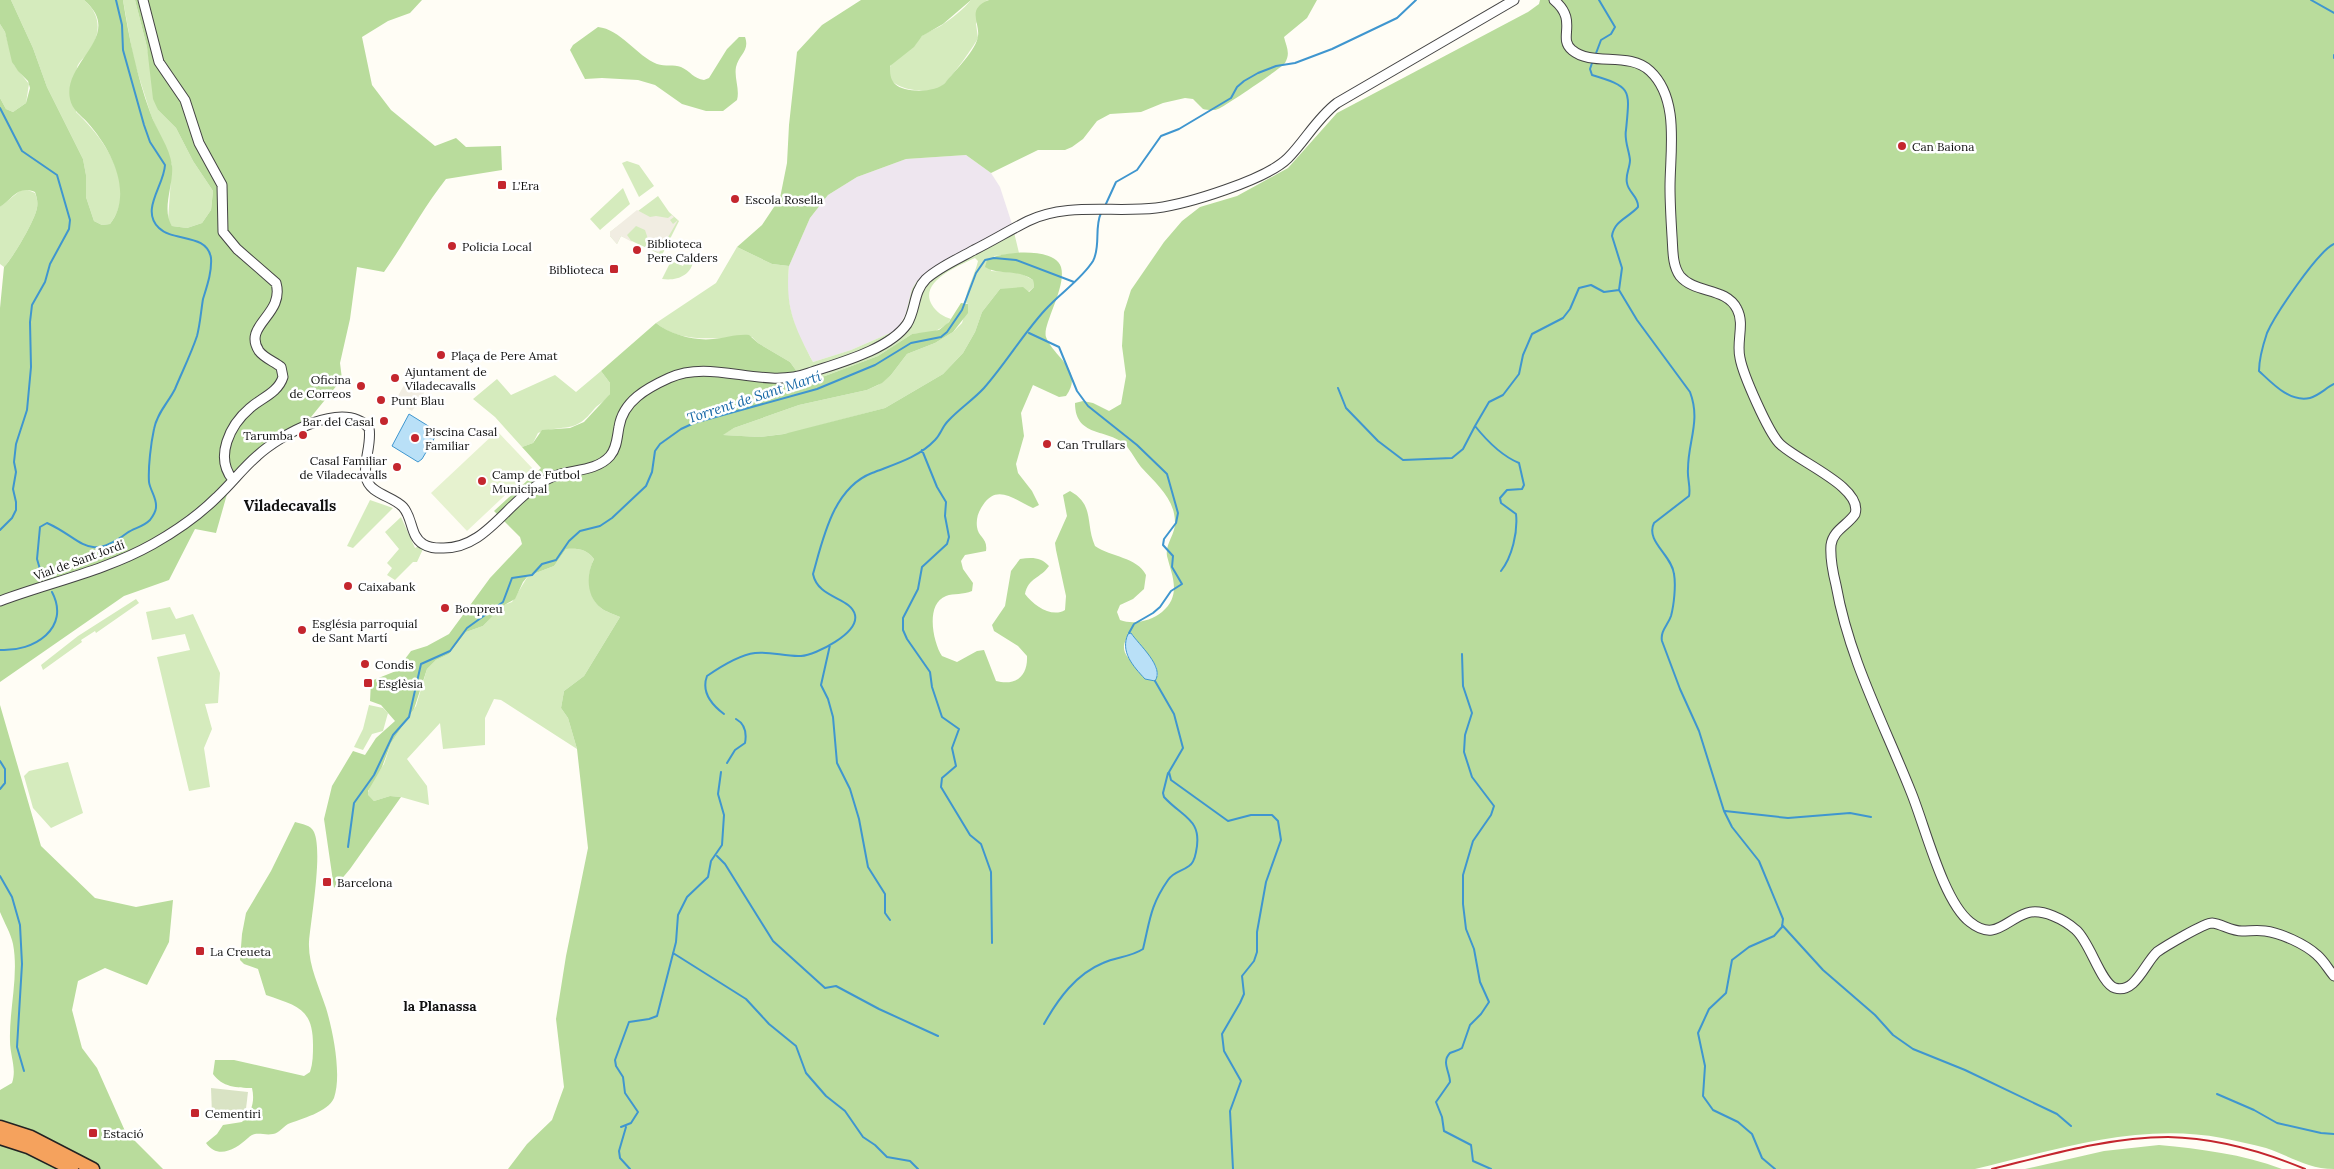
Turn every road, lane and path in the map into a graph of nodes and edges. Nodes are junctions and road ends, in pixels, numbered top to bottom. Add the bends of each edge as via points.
1 (143, 0) edge
2 (1514, 0) edge
3 (1554, 0) edge
4 (233, 480) junction
5 (0, 601) edge
6 (2334, 976) edge
7 (0, 1127) edge
8 (0, 1138) edge
9 (0, 1143) edge
10 (72, 1169) edge
11 (93, 1169) edge

1 - 4 street via 158,62 182,94 199,143 222,185 223,232 237,249 276,283 279,291 278,299 255,338 260,353 281,367 283,377 279,387 245,412 231,433 223,460 226,472
2 - 4 street, Vial de Sant Jordi via 1337,103 1319,119 1290,156 1267,172 1184,202 1157,208 1054,212 1036,218 936,271 918,291 907,324 894,337 872,350 796,378 773,380 692,372 651,387 632,400 624,411 614,448 607,459 552,477 526,494 480,538 460,546 439,548 422,544 403,507 369,484 366,468 370,433 364,423 357,420 331,418 303,427 259,454
3 - 6 street via 1567,16 1569,47 1581,55 1631,61 1646,67 1657,78 1665,95 1672,136 1670,194 1677,271 1688,282 1724,296 1736,307 1740,318 1740,359 1777,440 1847,489 1855,500 1855,514 1835,534 1831,544 1841,610 1861,673 1911,790 1951,897 1962,914 1976,926 1992,930 2030,912 2061,920 2081,935 2105,979 2116,989 2133,983 2162,948 2208,923 2235,930 2267,931 2289,939 2317,954
4 - 5 street, Vial de Sant Jordi via 196,514 135,553
7 - 11 highway via 38,1141
8 - 10 highway via 28,1147
9 - 10 highway

